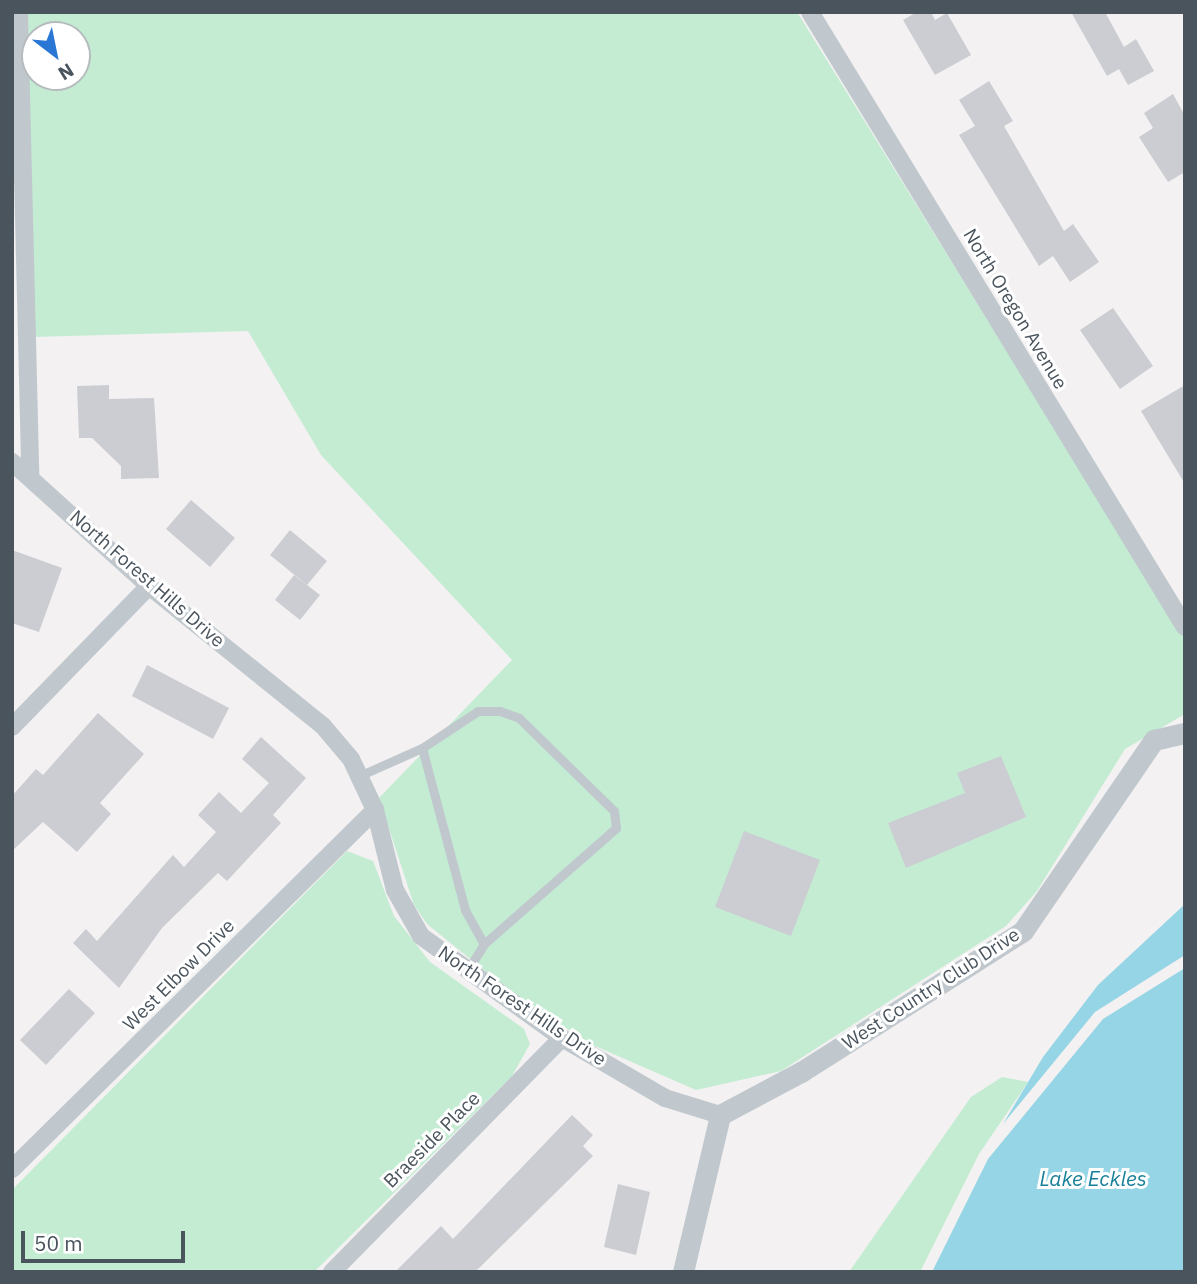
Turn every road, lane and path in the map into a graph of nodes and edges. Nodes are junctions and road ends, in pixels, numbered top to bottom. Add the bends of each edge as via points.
1 (19, 12) edge
2 (810, 12) edge
3 (19, 344) edge
4 (12, 462) edge
5 (30, 477) junction
6 (149, 586) junction
7 (1185, 627) edge
8 (12, 727) edge
9 (1185, 733) edge
10 (422, 748) junction
11 (359, 776) junction
12 (375, 810) junction
13 (484, 944) junction
14 (466, 973) junction
15 (562, 1038) junction
16 (720, 1115) junction
17 (12, 1169) edge
18 (332, 1272) edge
19 (683, 1272) edge

1 - 3 street
2 - 7 street, North Oregon Avenue
3 - 5 street
4 - 5 street, North Forest Hills Drive
5 - 6 street, North Forest Hills Drive
6 - 8 street
6 - 11 street, North Forest Hills Drive via 323,726
9 - 16 street, West Country Club Drive via 1154,740 1023,931 801,1072
10 - 11 lane
10 - 13 lane via 465,910
10 - 13 lane via 478,711 500,711 529,727 614,811 617,828
11 - 12 street, North Forest Hills Drive
12 - 14 street, North Forest Hills Drive via 395,890 421,936
12 - 17 street, West Elbow Drive
13 - 14 lane
14 - 15 street, North Forest Hills Drive
15 - 16 street, North Forest Hills Drive via 664,1098
15 - 18 street, Braeside Place
16 - 19 street

